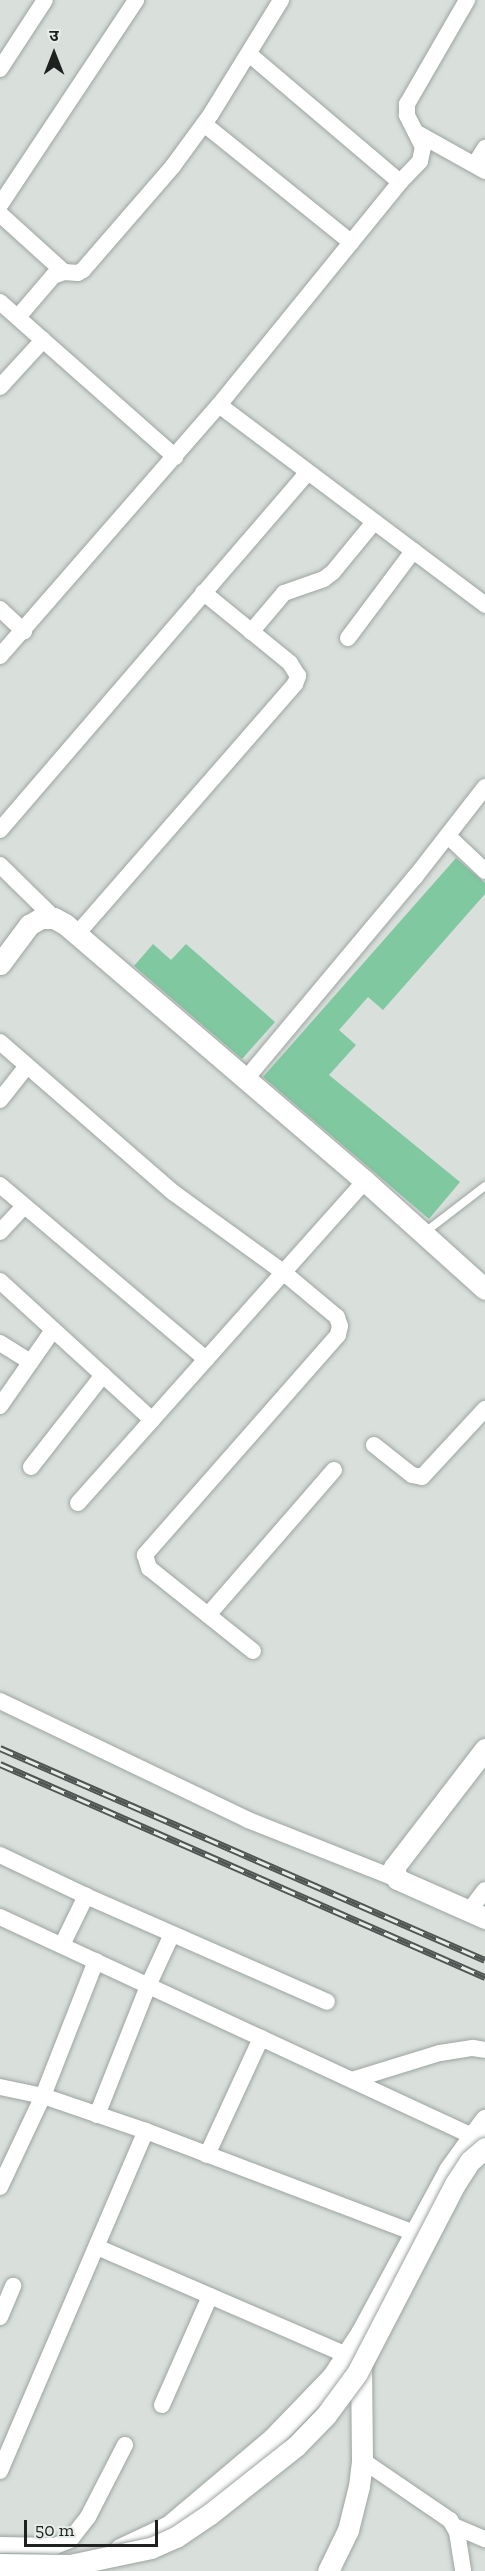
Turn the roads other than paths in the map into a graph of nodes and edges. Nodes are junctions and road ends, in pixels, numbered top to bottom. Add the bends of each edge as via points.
1 (45, 0) edge
2 (136, 0) edge
3 (281, 0) edge
4 (467, 0) edge
5 (249, 54) junction
6 (0, 69) edge
7 (204, 124) junction
8 (417, 133) junction
9 (485, 148) edge
10 (480, 167) edge
11 (400, 182) junction
12 (0, 205) edge
13 (0, 214) edge
14 (351, 242) junction
15 (64, 272) junction
16 (0, 302) edge
17 (18, 317) junction
18 (43, 340) junction
19 (0, 387) edge
20 (219, 405) junction
21 (175, 457) junction
22 (307, 472) junction
23 (374, 522) junction
24 (413, 551) junction
25 (203, 592) junction
26 (485, 605) edge
27 (0, 609) edge
28 (24, 631) junction
29 (252, 632) junction
30 (348, 638) dead end
31 (0, 656) edge
32 (485, 787) edge
33 (0, 830) edge
34 (448, 836) junction
35 (0, 865) edge
36 (485, 871) edge
37 (54, 918) junction
38 (77, 934) junction
39 (0, 964) edge
40 (0, 1042) edge
41 (27, 1066) junction
42 (245, 1080) junction
43 (0, 1100) edge
44 (365, 1181) junction
45 (0, 1185) edge
46 (485, 1186) edge
47 (24, 1206) junction
48 (0, 1232) edge
49 (424, 1234) junction
50 (283, 1272) junction
51 (0, 1281) edge
52 (485, 1289) edge
53 (53, 1330) junction
54 (0, 1342) edge
55 (206, 1359) junction
56 (31, 1362) junction
57 (103, 1375) junction
58 (0, 1406) edge
59 (485, 1409) edge
60 (152, 1420) junction
61 (374, 1444) dead end
62 (31, 1467) dead end
63 (334, 1470) dead end
64 (78, 1503) dead end
65 (208, 1615) junction
66 (253, 1651) dead end
67 (0, 1701) edge
68 (485, 1749) edge
69 (0, 1856) edge
70 (397, 1879) junction
71 (485, 1890) edge
72 (86, 1896) junction
73 (477, 1914) edge
74 (0, 1917) edge
75 (172, 1934) junction
76 (62, 1946) junction
77 (96, 1962) junction
78 (148, 1986) junction
79 (327, 2002) dead end
80 (261, 2038) junction
81 (485, 2050) edge
82 (352, 2080) junction
83 (0, 2087) edge
84 (43, 2096) junction
85 (97, 2115) junction
86 (485, 2120) edge
87 (146, 2131) junction
88 (478, 2142) edge
89 (207, 2156) junction
90 (0, 2187) edge
91 (415, 2233) junction
92 (97, 2247) junction
93 (14, 2286) dead end
94 (210, 2296) junction
95 (0, 2317) edge
96 (361, 2333) junction
97 (346, 2355) junction
98 (162, 2405) dead end
99 (125, 2445) dead end
100 (362, 2460) junction
101 (0, 2468) edge
102 (454, 2526) junction
103 (485, 2539) edge
104 (0, 2545) edge
105 (0, 2564) edge
106 (62, 2566) edge
107 (20, 2571) edge
108 (328, 2571) edge
109 (463, 2571) edge

1 - 6 street
2 - 12 street
3 - 5 street
4 - 8 street via 408,104 406,110
5 - 7 street
5 - 11 street
7 - 14 street
7 - 15 street via 174,166 83,270
8 - 10 street
8 - 11 street via 423,154
9 - 10 street
11 - 14 street
13 - 15 street
14 - 20 street
15 - 17 street via 53,276
16 - 17 street
17 - 18 street
18 - 19 street
18 - 21 street
20 - 21 street
20 - 22 street
21 - 28 street
22 - 23 street
22 - 25 street
23 - 24 street
23 - 29 street via 333,572 284,593
24 - 26 street
24 - 30 street
25 - 29 street
25 - 33 street
27 - 28 street
28 - 31 street
29 - 38 street via 296,670 295,684
32 - 34 street
34 - 36 street
34 - 42 street
35 - 37 street
37 - 38 street
37 - 39 street via 40,918 29,925
38 - 42 street
40 - 41 street
41 - 43 street
41 - 50 street via 174,1193
42 - 44 street
44 - 49 street
44 - 50 street
45 - 47 street
46 - 49 lane
47 - 48 street
47 - 55 street
49 - 52 street
50 - 55 street
50 - 65 street via 337,1317 338,1335 145,1555 149,1568
51 - 53 street
53 - 56 street
53 - 57 street
54 - 56 street
55 - 60 street
56 - 58 street
57 - 60 street
57 - 62 street
59 - 61 street via 422,1477 412,1475
60 - 64 street
63 - 65 street
65 - 66 street
67 - 70 street via 248,1820
68 - 70 street via 398,1859 394,1867
69 - 72 street
70 - 73 street
71 - 73 street
72 - 75 street
72 - 76 street
74 - 76 street
75 - 78 street
75 - 79 street
76 - 77 street
77 - 78 street
77 - 84 street
78 - 80 street
78 - 85 street
80 - 82 street
80 - 89 street
81 - 82 street via 440,2053
82 - 88 street
83 - 84 street
84 - 85 street
84 - 90 street
85 - 87 street
86 - 88 street
87 - 89 street
87 - 92 street
88 - 91 street via 449,2170
88 - 105 street, bridge via 353,2380 296,2446 210,2514 152,2548 70,2565
89 - 91 street
91 - 96 street
92 - 94 street
92 - 101 street
93 - 95 street
94 - 97 street
94 - 98 street
96 - 97 street
96 - 100 street
97 - 106 street via 311,2402 169,2526 132,2545
99 - 104 street via 88,2517 70,2540 55,2546
100 - 102 street via 444,2514
100 - 108 street via 353,2511
102 - 103 street
102 - 109 street
106 - 107 street

